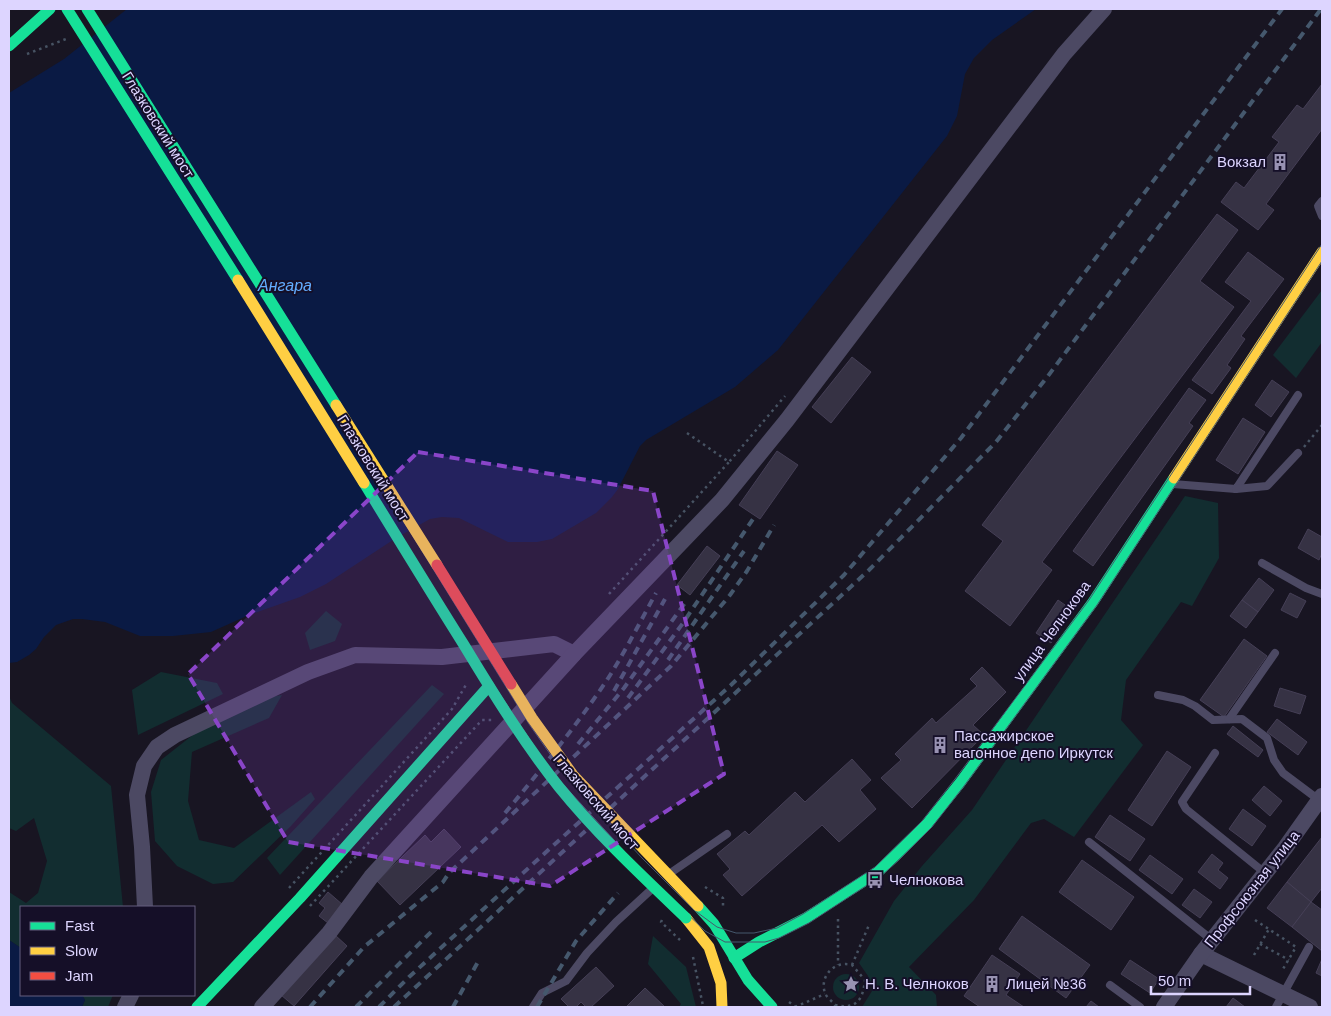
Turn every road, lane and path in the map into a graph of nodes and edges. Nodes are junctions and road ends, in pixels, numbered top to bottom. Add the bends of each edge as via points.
1 (50, 9) edge
2 (67, 9) edge
3 (87, 9) edge
4 (1104, 9) edge
5 (70, 38) dead end
6 (10, 40) edge
7 (26, 54) dead end
8 (1322, 201) edge
9 (1322, 216) edge
10 (1322, 252) edge
11 (1298, 395) dead end
12 (1322, 425) edge
13 (1298, 453) joint
14 (730, 462) dead end
15 (1171, 483) junction
16 (1236, 489) junction
17 (1262, 563) dead end
18 (1322, 594) edge
19 (606, 597) dead end
20 (1275, 653) dead end
21 (574, 654) junction
22 (467, 674) dead end
23 (489, 686) junction
24 (1158, 695) dead end
25 (1229, 719) junction
26 (492, 720) dead end
27 (1215, 753) dead end
28 (1321, 798) edge
29 (727, 834) dead end
30 (1089, 842) dead end
31 (1265, 873) junction
32 (702, 885) dead end
33 (289, 888) dead end
34 (145, 906) edge
35 (310, 906) dead end
36 (724, 910) dead end
37 (838, 918) dead end
38 (1255, 920) dead end
39 (660, 922) dead end
40 (869, 925) dead end
41 (1269, 929) junction
42 (1212, 940) junction
43 (683, 943) dead end
44 (1260, 944) junction
45 (709, 947) junction
46 (1309, 947) dead end
47 (1201, 954) junction
48 (1254, 955) dead end
49 (692, 957) dead end
50 (734, 958) junction
51 (1289, 960) junction
52 (838, 965) junction
53 (852, 965) junction
54 (1283, 969) dead end
55 (1110, 985) dead end
56 (825, 994) junction
57 (1280, 1001) edge
58 (835, 1006) edge
59 (197, 1007) edge
60 (262, 1007) edge
61 (534, 1007) edge
62 (704, 1007) edge
63 (722, 1007) edge
64 (772, 1007) edge
65 (795, 1007) edge
66 (1140, 1007) edge
67 (1164, 1007) edge
68 (1310, 1007) edge

1 - 6 main road
2 - 23 main road, Глазковский мост, bridge
3 - 50 main road, Глазковский мост, bridge via 532,718 573,774 715,925
4 - 21 street via 1064,54 787,420 722,500
5 - 7 path
8 - 9 lane via 1318,206
10 - 15 main road, улица Челнокова
11 - 16 lane
12 - 13 path
13 - 16 lane via 1267,486
14 - 19 path
15 - 16 lane
15 - 50 main road, улица Челнокова via 1093,602 927,824 878,872 806,918
17 - 18 lane
20 - 25 lane
21 - 34 street via 554,644 442,657 356,655 308,672 175,736 157,747 144,766 136,795
21 - 60 street via 372,877 329,933
22 - 33 path, bridge via 467,684 452,709
23 - 45 main road, Глазковский мост, bridge via 560,788 633,867 686,918
23 - 59 main road via 300,898
24 - 25 lane via 1183,700 1213,720
25 - 28 lane via 1242,719 1267,738 1274,760 1283,773
26 - 35 path, bridge via 482,720
27 - 31 lane via 1182,802 1186,809
28 - 31 street, Профсоюзная улица
29 - 61 lane via 642,896 587,953 566,981 542,993
30 - 42 lane
31 - 42 street, Профсоюзная улица
32 - 36 path via 723,898
37 - 52 path
38 - 41 path
39 - 43 path
40 - 53 path
41 - 44 path
41 - 51 path via 1296,946
42 - 47 street, Профсоюзная улица
44 - 48 path
44 - 51 path
45 - 50 main road
45 - 63 main road via 721,983
46 - 57 lane
47 - 57 street
47 - 67 street, Профсоюзная улица
49 - 62 path
50 - 64 main road, Глазковский мост via 762,999
51 - 54 path
52 - 53 path
52 - 56 path via 823,981
53 - 58 path via 865,980 863,996 844,1007
55 - 66 lane
56 - 58 path
56 - 65 path
57 - 68 street

